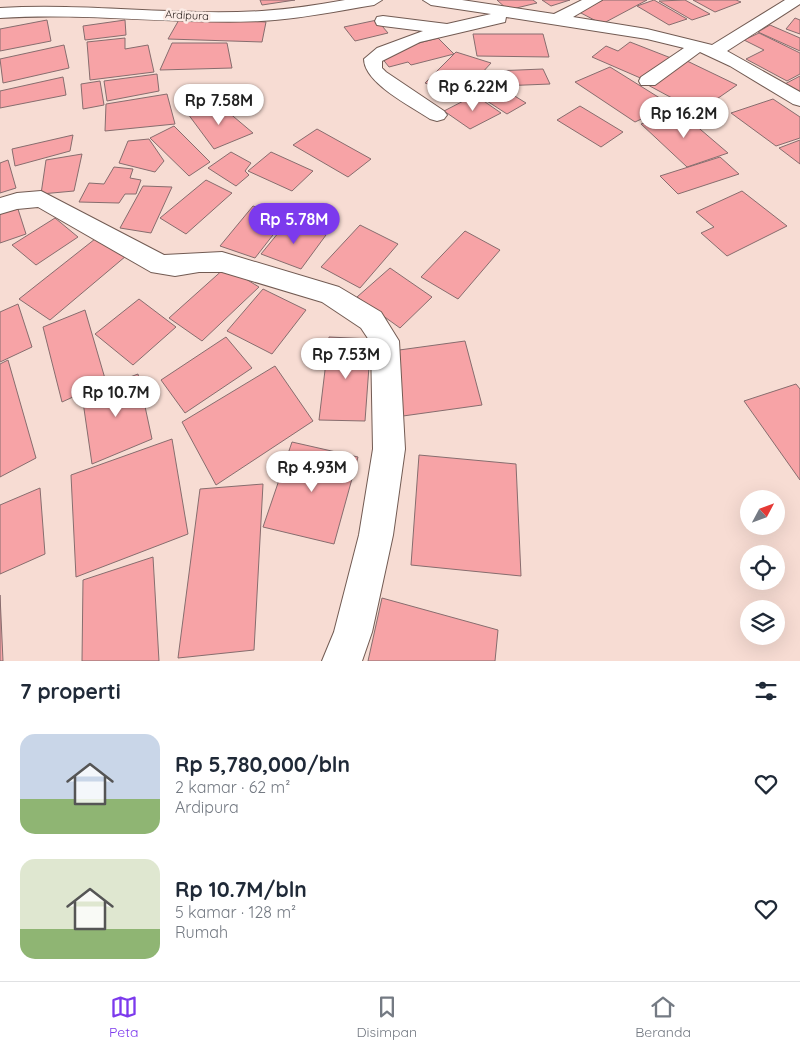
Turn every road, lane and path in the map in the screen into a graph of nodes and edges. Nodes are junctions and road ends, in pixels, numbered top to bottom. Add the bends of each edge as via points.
1 (374, 0) edge
2 (431, 0) edge
3 (594, 0) edge
4 (796, 0) edge
5 (88, 5) edge
6 (480, 5) edge
7 (0, 13) edge
8 (516, 15) junction
9 (384, 20) dead end
10 (554, 27) junction
11 (447, 28) junction
12 (706, 48) junction
13 (648, 81) dead end
14 (800, 100) edge
15 (436, 115) dead end
16 (0, 206) edge
17 (342, 661) edge

1 - 5 street, Ardipura via 261,16
2 - 6 street
3 - 10 street
4 - 12 street
5 - 7 street, Ardipura
6 - 8 street
8 - 10 street
8 - 11 street
9 - 11 street
10 - 12 street via 647,34
11 - 15 street via 373,60 373,68 379,76
12 - 13 street
12 - 14 street
16 - 17 street via 41,199 160,265 222,262 243,267 330,294 371,320 385,341 389,449 376,535 353,632

